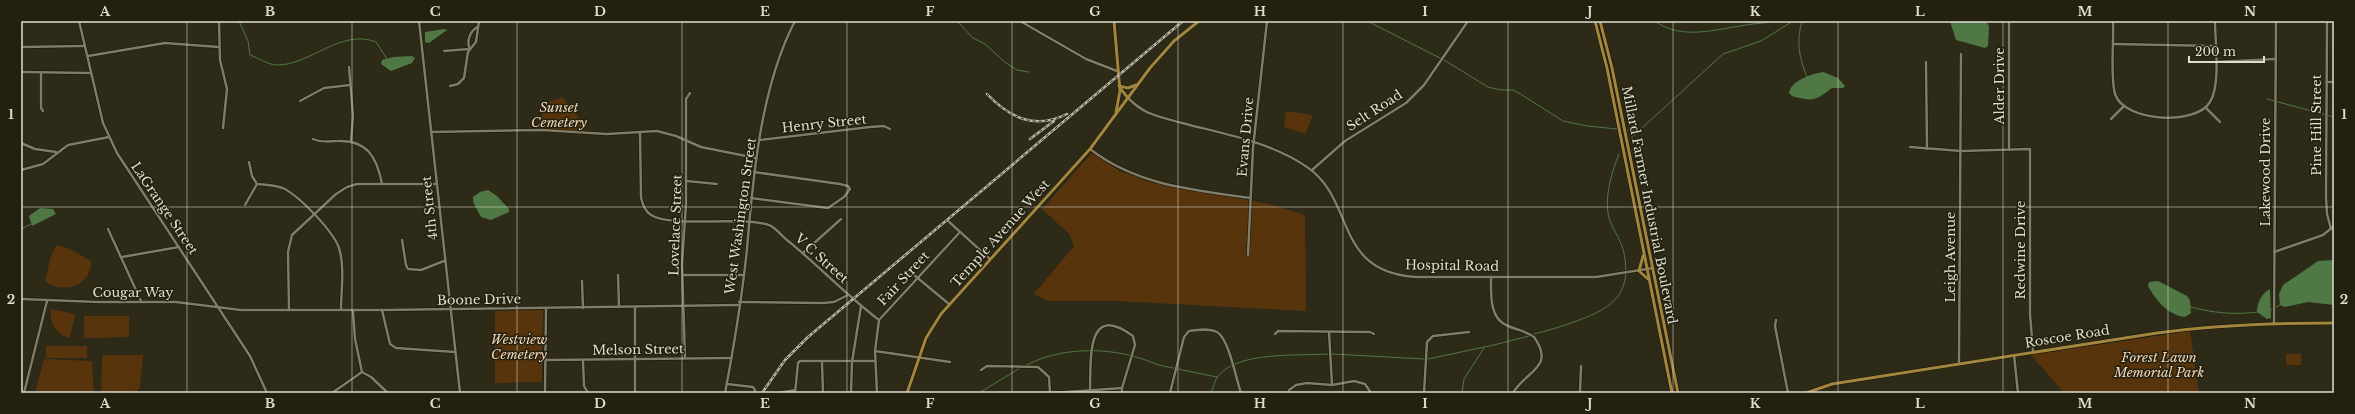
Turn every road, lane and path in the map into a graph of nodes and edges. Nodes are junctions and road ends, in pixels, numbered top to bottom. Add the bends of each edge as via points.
1 (79, 21) edge
2 (219, 21) edge
3 (419, 21) edge
4 (479, 21) edge
5 (794, 21) edge
6 (1020, 21) edge
7 (1114, 21) edge
8 (1199, 21) edge
9 (1267, 21) edge
10 (1468, 21) edge
11 (1595, 21) edge
12 (1600, 21) edge
13 (2009, 21) edge
14 (2114, 21) edge
15 (2214, 21) edge
16 (2276, 21) edge
17 (2327, 21) edge
18 (477, 27) junction
19 (2114, 44) junction
20 (85, 46) junction
21 (2215, 46) junction
22 (21, 47) edge
23 (218, 47) junction
24 (470, 49) junction
25 (444, 50) dead end
26 (1961, 54) dead end
27 (88, 56) junction
28 (2276, 59) junction
29 (1926, 62) dead end
30 (2215, 62) junction
31 (349, 67) dead end
32 (1117, 71) junction
33 (21, 72) edge
34 (41, 72) junction
35 (91, 73) junction
36 (2327, 82) junction
37 (2334, 82) edge
38 (1136, 85) junction
39 (350, 86) junction
40 (450, 86) dead end
41 (1119, 86) junction
42 (690, 93) dead end
43 (1128, 98) junction
44 (300, 101) dead end
45 (2123, 107) junction
46 (2206, 108) junction
47 (43, 111) dead end
48 (1115, 114) junction
49 (2111, 119) dead end
50 (2220, 122) dead end
51 (223, 128) dead end
52 (890, 129) dead end
53 (431, 132) junction
54 (640, 132) junction
55 (110, 137) junction
56 (313, 139) dead end
57 (760, 140) junction
58 (350, 141) junction
59 (688, 142) junction
60 (21, 143) edge
61 (1254, 143) junction
62 (1910, 147) dead end
63 (1090, 148) junction
64 (1927, 149) junction
65 (2009, 150) junction
66 (1961, 151) junction
67 (57, 152) junction
68 (756, 158) junction
69 (249, 162) dead end
70 (21, 170) edge
71 (1312, 170) junction
72 (754, 172) junction
73 (686, 181) junction
74 (257, 184) junction
75 (382, 184) junction
76 (437, 184) junction
77 (717, 184) dead end
78 (751, 198) junction
79 (1250, 198) junction
80 (245, 205) dead end
81 (313, 214) junction
82 (841, 219) dead end
83 (686, 220) junction
84 (947, 220) dead end
85 (748, 222) junction
86 (2334, 226) edge
87 (108, 229) dead end
88 (2331, 229) junction
89 (960, 232) junction
90 (402, 240) dead end
91 (179, 247) junction
92 (1644, 252) junction
93 (2274, 252) junction
94 (803, 253) junction
95 (1248, 255) dead end
96 (122, 257) junction
97 (990, 259) junction
98 (444, 261) junction
99 (1653, 268) junction
100 (1647, 269) junction
101 (908, 270) dead end
102 (1639, 271) junction
103 (683, 275) junction
104 (743, 275) junction
105 (618, 276) dead end
106 (1491, 277) junction
107 (918, 278) junction
108 (582, 281) dead end
109 (1649, 281) junction
110 (848, 295) junction
111 (21, 299) edge
112 (47, 301) junction
113 (141, 301) junction
114 (739, 304) junction
115 (949, 304) junction
116 (684, 305) junction
117 (861, 306) junction
118 (619, 307) junction
119 (220, 308) junction
120 (546, 308) junction
121 (583, 308) junction
122 (635, 308) junction
123 (289, 310) junction
124 (341, 310) junction
125 (353, 310) junction
126 (382, 310) junction
127 (450, 310) junction
128 (879, 320) junction
129 (1776, 320) dead end
130 (2274, 323) junction
131 (2334, 323) edge
132 (1329, 332) junction
133 (1469, 332) dead end
134 (1275, 334) dead end
135 (1374, 334) dead end
136 (875, 351) junction
137 (2033, 351) junction
138 (455, 352) junction
139 (2014, 355) junction
140 (919, 356) junction
141 (685, 358) junction
142 (731, 358) junction
143 (545, 360) junction
144 (635, 360) junction
145 (583, 361) junction
146 (822, 362) junction
147 (852, 362) junction
148 (875, 362) junction
149 (950, 362) dead end
150 (1959, 364) junction
151 (1581, 366) dead end
152 (981, 370) dead end
153 (362, 372) junction
154 (727, 384) junction
155 (1332, 385) junction
156 (1122, 388) junction
157 (1090, 390) junction
158 (1289, 390) dead end
159 (755, 392) edge
160 (795, 392) edge
161 (24, 393) edge
162 (267, 393) edge
163 (332, 393) edge
164 (388, 393) edge
165 (460, 393) edge
166 (545, 393) edge
167 (588, 393) edge
168 (635, 393) edge
169 (725, 393) edge
170 (778, 393) edge
171 (824, 393) edge
172 (850, 393) edge
173 (877, 393) edge
174 (907, 393) edge
175 (1051, 393) edge
176 (1122, 393) edge
177 (1170, 393) edge
178 (1241, 393) edge
179 (1371, 393) edge
180 (1424, 393) edge
181 (1513, 393) edge
182 (1580, 393) edge
183 (1672, 393) edge
184 (1678, 393) edge
185 (1788, 393) edge
186 (1806, 393) edge
187 (2018, 393) edge

1 - 20 street, LaGrange Street
2 - 23 street
3 - 53 street, 4th Street
4 - 18 street
5 - 57 street, West Washington Street via 780,57
6 - 32 street via 1086,59
7 - 32 main road
8 - 38 main road, Temple Avenue West via 1174,41
9 - 61 street, Evans Drive
10 - 71 street, Selt Road via 1424,85 1406,104 1350,138
11 - 92 main road, Millard Farmer Industrial Boulevard
12 - 99 main road, Millard Farmer Industrial Boulevard via 1611,60
13 - 65 street, Alder Drive
14 - 19 street
15 - 21 street
16 - 28 street, Lakewood Drive
17 - 36 street, Pine Hill Street
18 - 24 street via 476,42
18 - 24 street via 470,34
19 - 21 street
19 - 45 street via 2113,84 2115,95
20 - 22 street
20 - 27 street, LaGrange Street
21 - 30 street
23 - 27 street via 165,43
23 - 51 street via 227,89
24 - 25 street
24 - 40 street via 464,78 458,84
26 - 66 street, Leigh Avenue
27 - 35 street, LaGrange Street
28 - 30 street
28 - 93 street, Lakewood Drive
29 - 64 street
30 - 46 street via 2213,95
31 - 39 street
32 - 41 main road
33 - 34 street
34 - 35 street
34 - 47 street
35 - 55 street, LaGrange Street via 103,122
36 - 37 street
36 - 88 street, Pine Hill Street via 2326,197
38 - 41 main road via 1128,88
38 - 43 main road, Temple Avenue West
39 - 44 street via 324,88
39 - 58 street via 353,116
41 - 43 main road
41 - 48 main road
42 - 59 street, Lovelace Street via 686,99
43 - 48 main road, Temple Avenue West
43 - 61 street, Hospital Road via 1151,115
45 - 46 street via 2146,116 2184,116
45 - 49 street
46 - 50 street
48 - 63 main road, Temple Avenue West
52 - 57 street, Henry Street via 884,126 870,127
53 - 54 street
53 - 76 street, 4th Street
54 - 59 street via 663,132
54 - 83 street, V C Street via 641,191 644,208 657,218
55 - 67 street via 73,143
55 - 91 street, LaGrange Street via 134,180
56 - 58 street via 318,142
57 - 68 street, West Washington Street
58 - 75 street via 365,149 374,158
59 - 68 street
59 - 73 street, Lovelace Street
60 - 67 street via 36,149
61 - 71 street, Hospital Road via 1286,154
61 - 79 street, Evans Drive
62 - 64 street
63 - 79 street via 1108,162 1144,179
63 - 97 main road, Temple Avenue West
64 - 66 street
65 - 66 street
65 - 137 street, Redwine Drive via 2030,149 2030,314
66 - 150 street, Leigh Avenue
67 - 70 street via 43,164
68 - 72 street, West Washington Street
69 - 74 street via 250,171
71 - 106 street, Hospital Road via 1333,197 1353,243 1366,257 1382,268 1410,276
72 - 78 street, West Washington Street
72 - 78 street via 844,185 850,187 850,191 828,208
73 - 77 street
73 - 83 street, Lovelace Street
74 - 80 street
74 - 81 street via 284,189
75 - 76 street
75 - 81 street via 357,184 347,187
76 - 98 street, 4th Street
78 - 85 street, West Washington Street
79 - 95 street, Evans Drive
81 - 123 street via 297,228 289,242
81 - 124 street via 330,232 340,249
82 - 94 street
83 - 85 street, V C Street
83 - 103 street, Lovelace Street
84 - 89 street
85 - 94 street, V C Street via 770,226
85 - 104 street, West Washington Street
86 - 88 street
87 - 96 street
88 - 93 street via 2323,235
89 - 97 street
89 - 107 street, Fair Street
90 - 98 street via 408,269 421,270
91 - 96 street
91 - 119 street, LaGrange Street
92 - 100 main road, Millard Farmer Industrial Boulevard
92 - 102 main road
93 - 130 street, Lakewood Drive
94 - 110 street, V C Street
96 - 113 street
97 - 115 main road, Temple Avenue West
98 - 127 street, 4th Street
99 - 100 street, Hospital Road
99 - 184 main road, Millard Farmer Industrial Boulevard
100 - 102 street, Hospital Road
100 - 109 main road, Millard Farmer Industrial Boulevard
101 - 107 street
102 - 106 street, Hospital Road via 1596,277
102 - 109 main road
103 - 104 street
103 - 116 street, Lovelace Street
104 - 114 street, West Washington Street
105 - 118 street
106 - 181 street via 1495,315 1506,326 1534,337 1542,353 1541,362 1535,371 1518,385
107 - 115 street
107 - 128 street, Fair Street
108 - 121 street
109 - 183 main road, Millard Farmer Industrial Boulevard
110 - 114 street, Boone Drive via 834,302 823,303
110 - 117 street, V C Street
111 - 112 street, Cougar Way
112 - 113 street, Cougar Way
112 - 161 street
113 - 119 street, Cougar Way via 187,302
114 - 116 street, Boone Drive
114 - 142 street, West Washington Street
115 - 140 main road, Temple Avenue West via 933,324
116 - 122 street, Boone Drive
116 - 141 street, Lovelace Street
117 - 128 street, V C Street
117 - 147 street
118 - 121 street, Boone Drive
118 - 122 street, Boone Drive
119 - 123 street, Boone Drive
119 - 162 street, LaGrange Street via 250,356
120 - 121 street, Boone Drive
120 - 127 street, Boone Drive
120 - 143 street
122 - 144 street
123 - 124 street, Boone Drive
124 - 125 street, Boone Drive
125 - 126 street, Boone Drive
125 - 153 street via 355,339
126 - 127 street, Boone Drive
126 - 138 street via 390,344 396,348
127 - 138 street, 4th Street
128 - 136 street, Fair Street
129 - 185 street
130 - 131 main road, Roscoe Road
130 - 137 main road, Roscoe Road via 2196,328
132 - 134 street via 1278,331
132 - 135 street
132 - 155 street
133 - 180 street via 1433,336 1427,342
136 - 140 street
136 - 148 street, Fair Street
137 - 139 main road, Roscoe Road
138 - 165 street, 4th Street
139 - 150 main road, Roscoe Road
139 - 187 street
140 - 149 street
140 - 174 main road, Temple Avenue West
141 - 142 street, Melson Street
141 - 144 street, Melson Street
142 - 154 street, West Washington Street
143 - 145 street, Melson Street
143 - 166 street
144 - 145 street, Melson Street
144 - 168 street
145 - 167 street via 584,386
146 - 147 street
146 - 160 street via 798,363
146 - 171 street
147 - 148 street
147 - 172 street
148 - 173 street, Fair Street
150 - 186 main road, Roscoe Road via 1832,384
151 - 182 street
152 - 175 street via 987,366 1038,367 1049,377
153 - 163 street
153 - 164 street via 371,376
154 - 159 street via 747,385
154 - 169 street, West Washington Street
155 - 158 street via 1307,383 1296,385
155 - 179 street via 1360,381 1370,388
156 - 157 street
156 - 157 street via 1135,345 1133,336 1112,324 1102,327 1093,337
156 - 176 street
157 - 175 street
160 - 170 street
177 - 178 street via 1184,337 1189,331 1205,330 1214,331 1223,338

